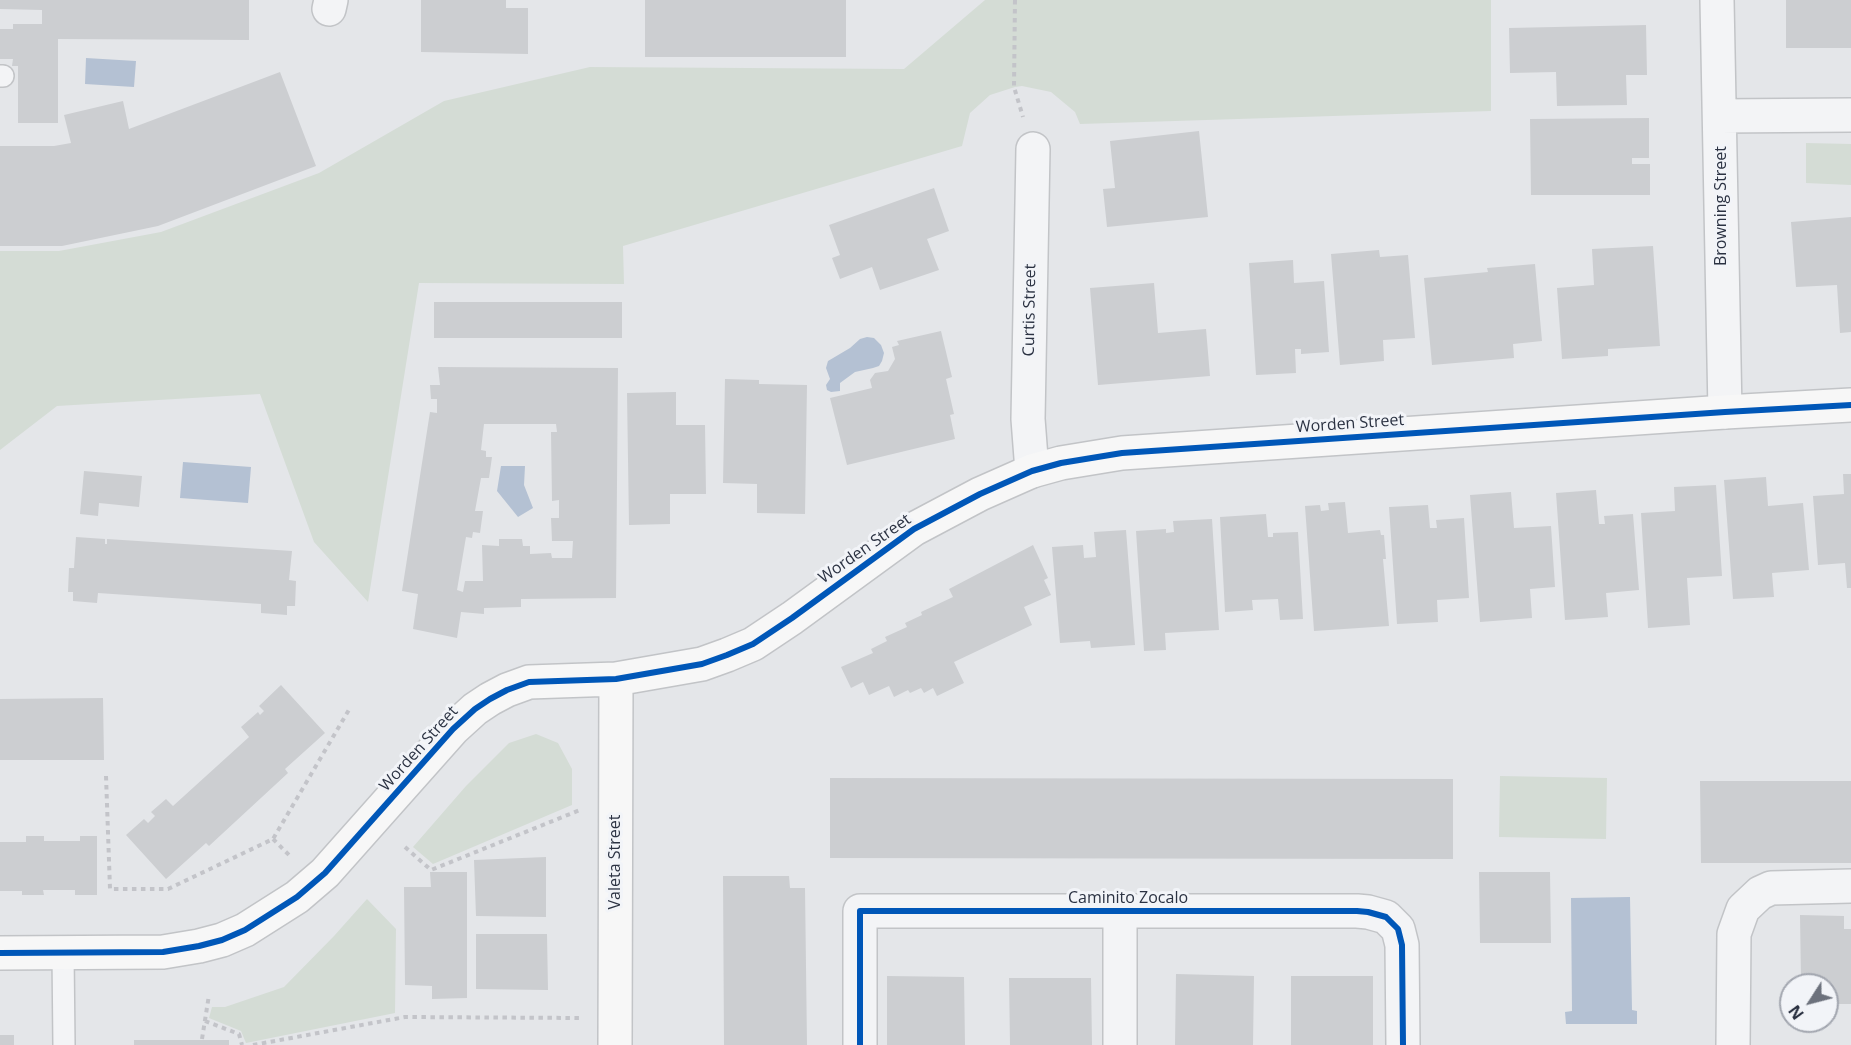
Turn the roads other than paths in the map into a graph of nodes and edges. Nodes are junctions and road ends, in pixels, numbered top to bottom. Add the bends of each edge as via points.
1 (1717, 0) edge
2 (1851, 115) edge
3 (1720, 116) junction
4 (1033, 149) road end
5 (1851, 405) edge
6 (1725, 411) junction
7 (1032, 471) junction
8 (616, 679) junction
9 (1851, 886) edge
10 (1120, 911) junction
11 (0, 952) edge
12 (63, 953) junction
13 (64, 1045) edge
14 (615, 1045) edge
15 (860, 1045) edge
16 (1120, 1045) edge
17 (1403, 1045) edge
18 (1733, 1045) edge

1 - 3 street, Browning Street
2 - 3 street
3 - 6 street, Browning Street
4 - 7 street, Curtis Street via 1028,419
5 - 6 street, Worden Street
6 - 7 street, Worden Street via 1122,453
7 - 8 street, Worden Street via 914,529 753,644 702,664
8 - 12 street, Worden Street via 529,682 475,709 325,873 297,897 244,930 222,940 163,952
8 - 14 street, Valeta Street
9 - 18 street via 1771,888 1743,909 1734,934
10 - 15 street, Caminito Zocalo via 860,912
10 - 16 street
10 - 17 street, Caminito Zocalo via 1368,912 1386,917 1398,929 1403,954
11 - 12 street, Worden Street
12 - 13 lane

